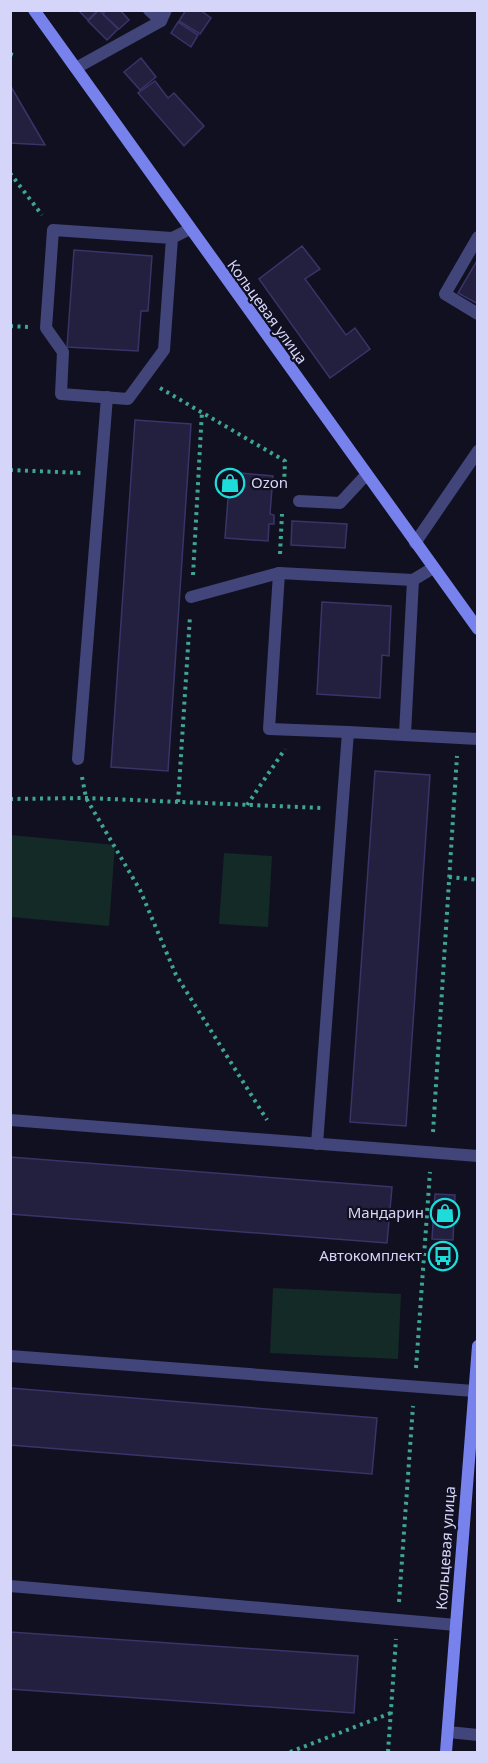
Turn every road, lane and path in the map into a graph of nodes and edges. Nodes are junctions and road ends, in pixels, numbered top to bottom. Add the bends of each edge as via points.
1 (34, 10) edge
2 (149, 10) edge
3 (163, 16) edge
4 (76, 68) junction
5 (10, 173) edge
6 (190, 229) junction
7 (53, 230) junction
8 (477, 237) edge
9 (172, 238) junction
10 (477, 314) edge
11 (143, 379) junction
12 (107, 397) junction
13 (477, 452) edge
14 (10, 470) edge
15 (100, 474) junction
16 (366, 474) junction
17 (284, 494) dead end
18 (299, 501) dead end
19 (283, 506) dead end
20 (415, 543) junction
21 (433, 568) junction
22 (279, 573) junction
23 (413, 580) junction
24 (192, 597) dead end
25 (477, 627) edge
26 (298, 730) junction
27 (348, 732) junction
28 (405, 734) junction
29 (458, 737) junction
30 (477, 739) edge
31 (78, 759) joint
32 (86, 798) junction
33 (10, 799) edge
34 (247, 805) junction
35 (341, 809) junction
36 (449, 878) junction
37 (477, 880) edge
38 (10, 1120) edge
39 (281, 1141) junction
40 (317, 1144) junction
41 (431, 1152) junction
42 (477, 1156) edge
43 (477, 1346) edge
44 (10, 1356) edge
45 (477, 1365) edge
46 (414, 1386) junction
47 (474, 1391) junction
48 (10, 1586) edge
49 (398, 1620) junction
50 (456, 1625) junction
51 (391, 1713) junction
52 (448, 1732) junction
53 (477, 1734) edge
54 (291, 1752) edge
55 (302, 1752) edge
56 (388, 1752) edge
57 (446, 1752) edge

1 - 4 street, Кольцевая улица
2 - 3 street
3 - 4 street
4 - 6 street, Кольцевая улица
5 - 7 path
6 - 9 street
6 - 16 street, Кольцевая улица
7 - 9 street
7 - 12 street via 46,328 63,352 61,394
8 - 10 street via 445,294
9 - 11 street via 164,350
11 - 12 street via 129,399
11 - 17 path via 285,460
12 - 15 street
13 - 20 street
14 - 15 path
15 - 31 street
16 - 18 street via 339,503
16 - 20 street, Кольцевая улица
19 - 22 path
20 - 21 street, Кольцевая улица
21 - 23 street
21 - 25 street, Кольцевая улица
22 - 23 street
22 - 24 street
22 - 26 street via 269,729
23 - 28 street
26 - 27 street
26 - 34 path
27 - 28 street
27 - 35 street
28 - 29 street
29 - 30 street
29 - 36 path
31 - 32 path
32 - 33 path
32 - 34 path
32 - 39 path via 140,890 176,975
34 - 35 path
35 - 40 street
36 - 37 path
36 - 41 path
38 - 39 street
39 - 40 street
40 - 41 street
41 - 42 street
41 - 46 path
43 - 45 street, Кольцевая улица
44 - 46 street
45 - 47 street, Кольцевая улица
46 - 47 street
46 - 49 path
47 - 50 street, Кольцевая улица
48 - 49 street
49 - 50 street
49 - 51 path
50 - 52 street, Кольцевая улица
51 - 54 path
51 - 56 path
52 - 53 street
52 - 57 street, Кольцевая улица
54 - 55 path

